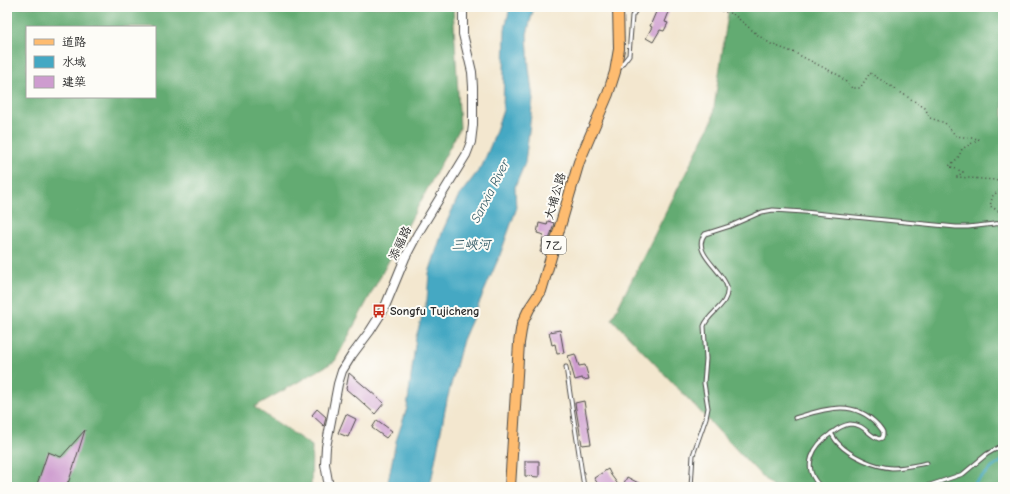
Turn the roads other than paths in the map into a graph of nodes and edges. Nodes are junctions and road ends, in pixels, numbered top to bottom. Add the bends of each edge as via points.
1 (463, 7) edge
2 (618, 7) edge
3 (638, 7) edge
4 (615, 72) junction
5 (1003, 223) edge
6 (566, 367) dead end
7 (795, 418) dead end
8 (831, 433) junction
9 (1003, 445) edge
10 (927, 463) dead end
11 (329, 487) edge
12 (510, 487) edge
13 (584, 487) edge
14 (691, 487) edge
15 (822, 487) edge
16 (924, 487) edge

1 - 11 street, 添福路 via 463,34 472,72 471,142 466,155 405,258 384,309 342,371 326,448 325,464
2 - 4 main road, 大埔公路 / 7乙 via 619,49
3 - 4 lane via 632,16 629,55
4 - 12 main road, 大埔公路 / 7乙 via 579,162 541,291 522,324
5 - 14 lane via 956,227 773,210 705,234 701,242 702,251 722,276 727,294 704,326 704,383 708,408 693,455
6 - 13 lane
7 - 8 lane via 828,409 853,409 862,412 874,422 883,431 883,435 879,439 863,427 848,424
8 - 10 lane via 845,449 876,465 892,468
8 - 15 lane via 824,437 814,450 810,462 811,472
9 - 16 lane via 987,454 963,474

